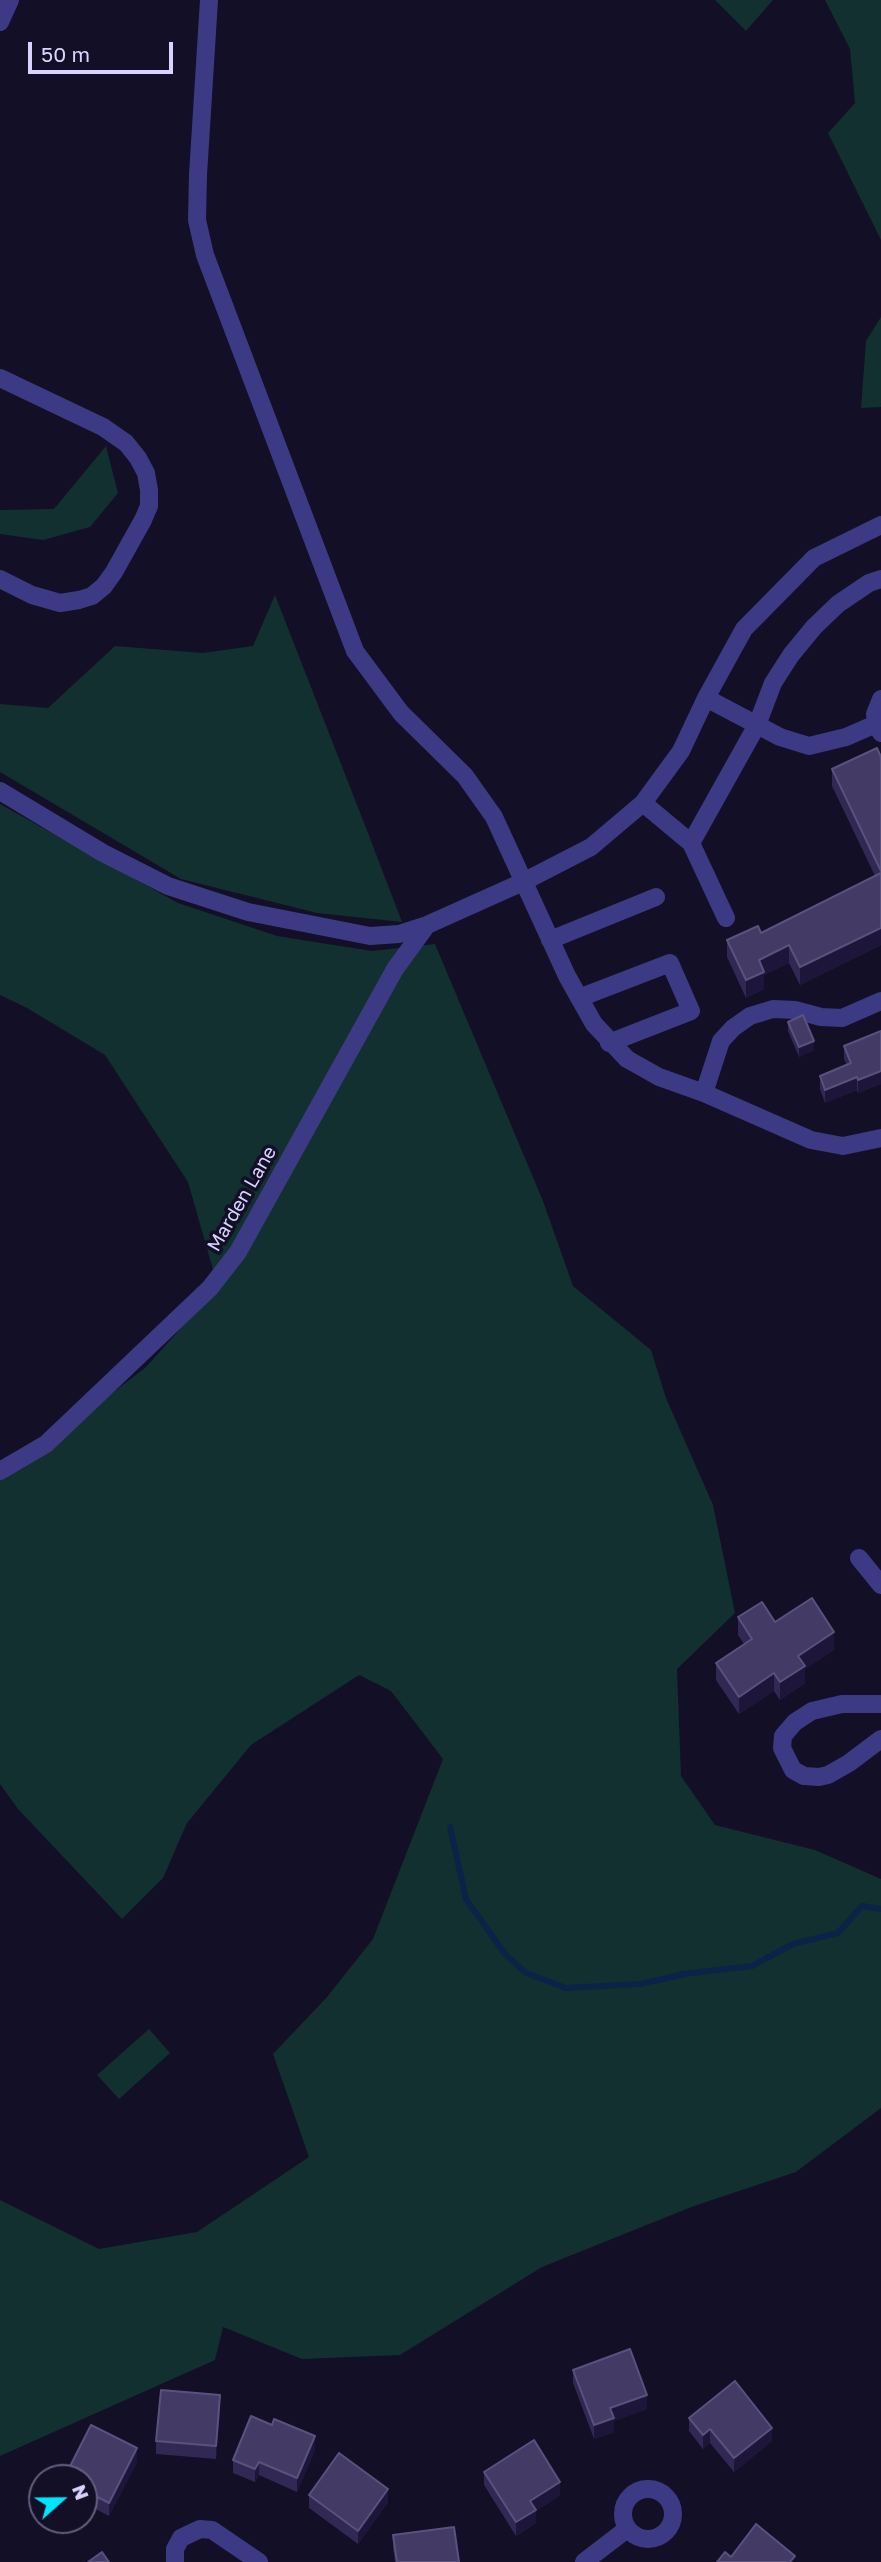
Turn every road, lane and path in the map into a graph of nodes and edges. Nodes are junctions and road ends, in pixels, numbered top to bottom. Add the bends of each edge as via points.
1 (10, 0) edge
2 (209, 0) edge
3 (0, 22) edge
4 (0, 378) edge
5 (881, 525) edge
6 (0, 579) edge
7 (881, 579) edge
8 (706, 698) junction
9 (881, 699) edge
10 (757, 725) junction
11 (878, 729) edge
12 (0, 790) edge
13 (643, 803) junction
14 (691, 843) junction
15 (523, 882) junction
16 (656, 898) dead end
17 (726, 918) dead end
18 (427, 925) junction
19 (550, 940) junction
20 (579, 998) junction
21 (881, 1002) edge
22 (609, 1043) junction
23 (704, 1093) junction
24 (881, 1138) edge
25 (0, 1471) edge
26 (859, 1558) dead end
27 (881, 1585) edge
28 (881, 1704) edge
29 (881, 1740) edge
30 (627, 2529) dead end
31 (175, 2562) edge
32 (259, 2562) edge
33 (584, 2562) edge

1 - 3 street
2 - 15 street via 197,220 205,255 355,651 401,713 466,776 494,817
4 - 6 street via 103,426 126,443 146,473 149,490 149,506 137,531 114,572 92,596 60,603
5 - 8 street via 814,558 744,629
7 - 10 street via 838,604 814,627 773,683
8 - 10 street
8 - 13 street via 681,751
9 - 11 street via 875,715
10 - 11 street via 809,746
10 - 14 street
12 - 18 street via 103,853 168,886 248,912 370,936 399,934
13 - 14 street
13 - 15 street via 591,847
14 - 17 street
15 - 18 street
15 - 19 street
16 - 19 street
18 - 25 street, Marden Lane via 396,969 238,1252 210,1288 46,1444
19 - 20 street
20 - 22 street
20 - 22 street via 670,962 691,1011
21 - 23 street via 842,1018 773,1009 750,1016 722,1041
22 - 23 street via 659,1077
23 - 24 street via 828,1145 858,1145
26 - 27 street
28 - 29 street via 842,1704 812,1711 783,1736 782,1748 793,1770 819,1777
30 - 33 street
31 - 32 street via 181,2538 200,2529 212,2530

